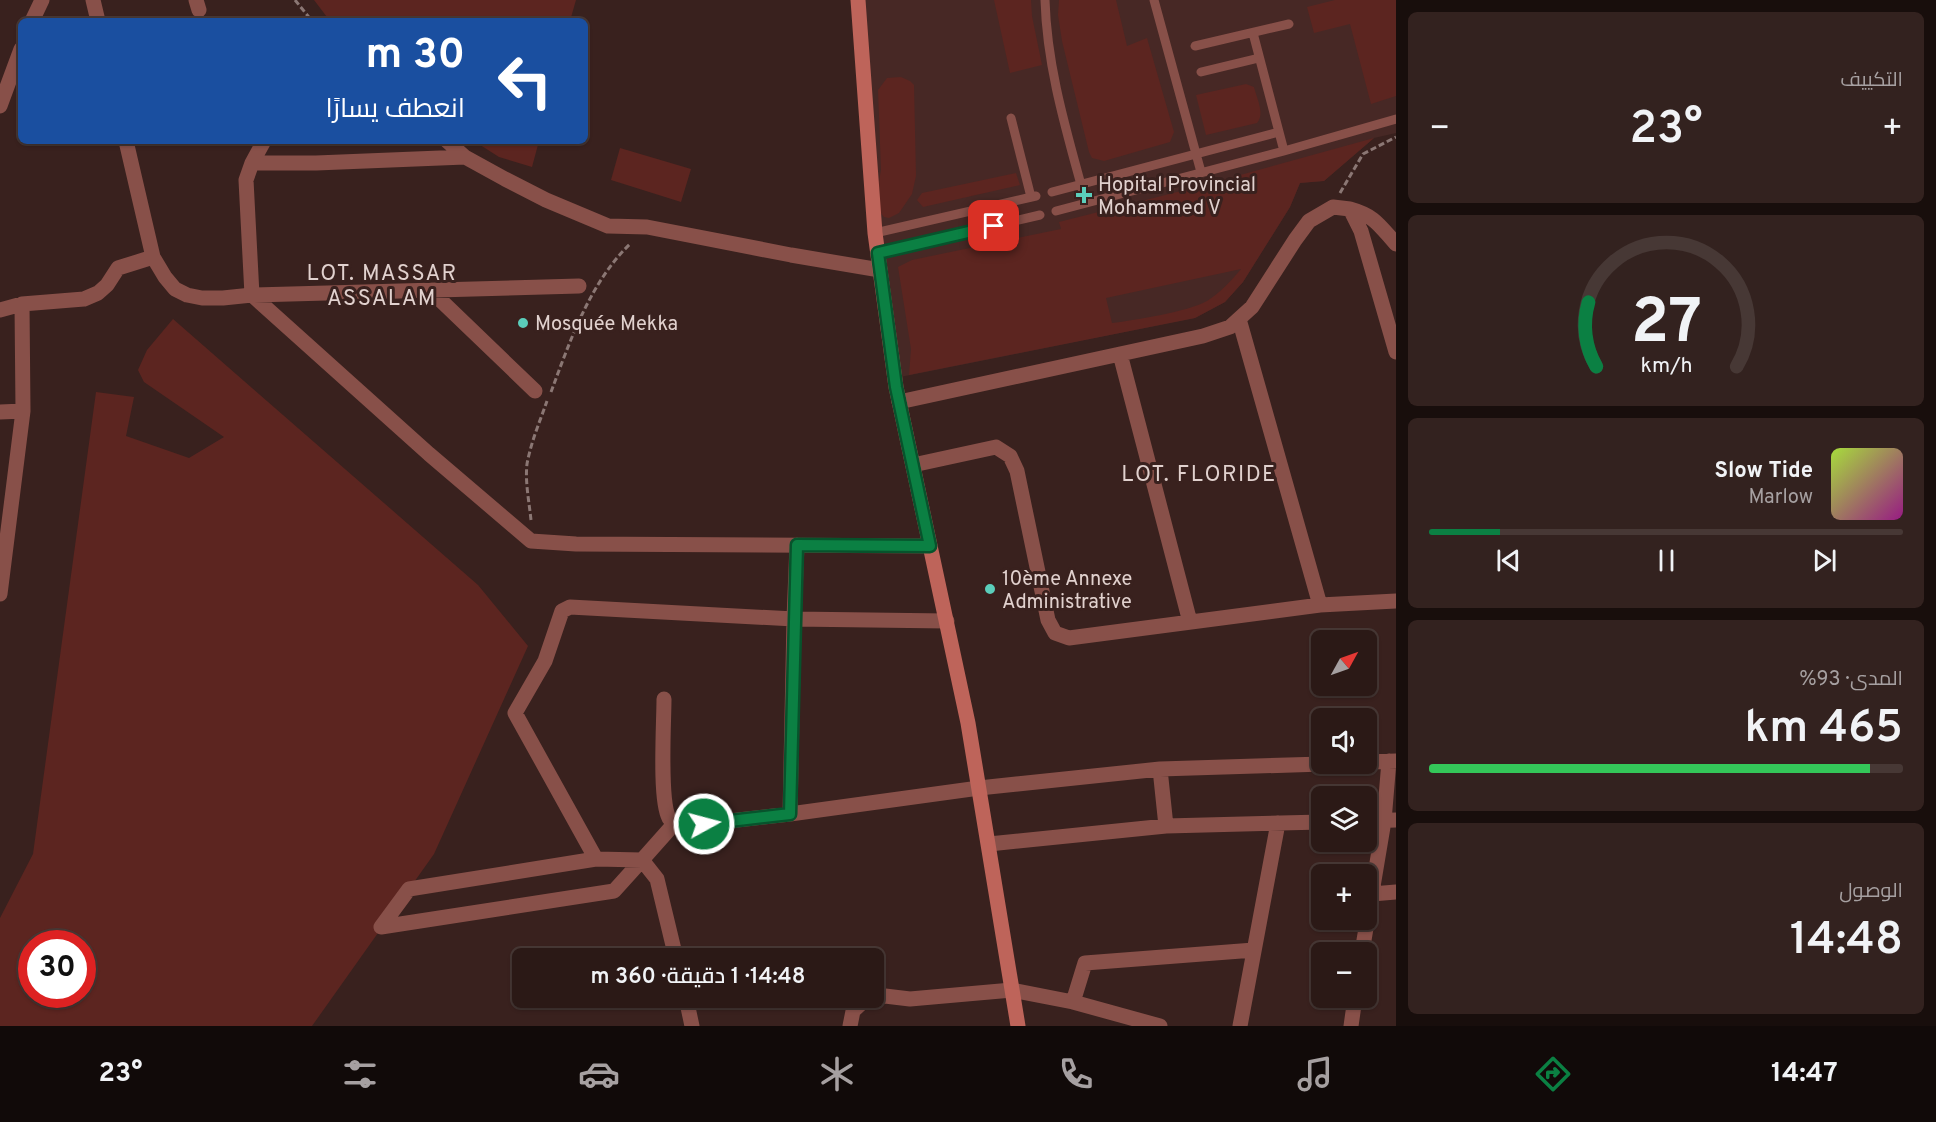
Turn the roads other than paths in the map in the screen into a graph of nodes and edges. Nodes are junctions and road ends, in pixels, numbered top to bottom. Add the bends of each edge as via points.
1 (42, 0) edge
2 (93, 0) edge
3 (858, 0) edge
4 (1045, 0) edge
5 (1154, 0) edge
6 (33, 18) edge
7 (97, 18) edge
8 (1289, 24) dead end
9 (1253, 33) junction
10 (1196, 46) dead end
11 (18, 57) edge
12 (1259, 58) junction
13 (1201, 72) dead end
14 (0, 106) edge
15 (1011, 118) dead end
16 (1396, 119) edge
17 (1279, 132) junction
18 (127, 144) edge
19 (262, 144) edge
20 (450, 144) edge
21 (1284, 151) junction
22 (1195, 155) junction
23 (465, 157) junction
24 (252, 163) junction
25 (1201, 172) junction
26 (1081, 184) junction
27 (1052, 192) dead end
28 (1086, 203) junction
29 (1350, 209) junction
30 (1056, 211) dead end
31 (1040, 215) dead end
32 (875, 233) junction
33 (1396, 244) edge
34 (878, 253) junction
35 (153, 257) junction
36 (880, 270) junction
37 (579, 286) dead end
38 (431, 291) junction
39 (252, 295) junction
40 (22, 304) junction
41 (0, 310) edge
42 (1239, 319) junction
43 (1396, 352) edge
44 (1120, 354) junction
45 (536, 391) dead end
46 (899, 402) junction
47 (23, 411) junction
48 (0, 412) edge
49 (913, 465) junction
50 (797, 545) junction
51 (930, 546) junction
52 (0, 594) edge
53 (1396, 601) edge
54 (1320, 604) junction
55 (794, 619) junction
56 (947, 621) junction
57 (1190, 622) junction
58 (664, 699) dead end
59 (1392, 761) edge
60 (1377, 762) edge
61 (1311, 764) edge
62 (1160, 769) junction
63 (979, 788) junction
64 (790, 814) junction
65 (1390, 820) edge
66 (1311, 822) edge
67 (1278, 823) junction
68 (674, 824) junction
69 (1166, 826) junction
70 (989, 844) junction
71 (596, 859) junction
72 (642, 860) junction
73 (1377, 873) edge
74 (1396, 892) edge
75 (1377, 894) edge
76 (674, 948) edge
77 (1254, 950) junction
78 (1012, 990) junction
79 (1073, 1002) junction
80 (688, 1008) edge
81 (1354, 1008) edge
82 (1138, 1023) edge
83 (692, 1026) edge
84 (850, 1026) edge
85 (1018, 1026) edge
86 (1160, 1026) edge
87 (1240, 1026) edge
88 (1351, 1026) edge

1 - 6 street
2 - 7 street
3 - 32 street
4 - 26 lane via 1049,54
5 - 22 lane
8 - 9 lane
9 - 10 lane
9 - 12 lane
11 - 14 street
12 - 13 lane
12 - 17 lane
15 - 32 lane via 1033,196
16 - 21 lane
17 - 21 lane
17 - 22 lane
18 - 35 street
19 - 24 street
20 - 23 street
21 - 25 lane
22 - 25 lane
22 - 26 lane
23 - 24 street
23 - 36 street via 546,200 608,226 647,227
24 - 39 street via 246,180
25 - 28 lane
26 - 27 lane
26 - 28 lane
28 - 30 lane
29 - 33 street via 1375,219
29 - 42 street via 1333,207 1309,221 1252,307
29 - 43 street via 1361,231
31 - 34 lane
32 - 34 street
34 - 36 street
35 - 39 street via 175,289 187,295
35 - 40 street via 118,268 107,285 84,299
36 - 46 street
37 - 38 street
38 - 39 street
38 - 45 street
39 - 50 street via 531,541
40 - 41 street
40 - 47 street
42 - 44 street via 1230,327 1203,336
42 - 54 street
44 - 46 street
44 - 57 street
46 - 49 street
47 - 48 street
47 - 52 street
49 - 51 street
49 - 57 street via 996,447 1010,456 1017,471 1048,620 1055,633 1070,638
50 - 51 street
50 - 55 street
51 - 56 street
53 - 54 street
54 - 57 street
55 - 56 street
55 - 64 street
55 - 71 street via 570,607 562,611 545,660 515,713
56 - 63 street
58 - 68 street via 664,801
59 - 60 street
59 - 65 street
61 - 62 street
62 - 63 street
62 - 69 street
63 - 64 street
63 - 70 street
64 - 68 street
65 - 73 street
66 - 67 street
67 - 69 street
67 - 77 street
68 - 72 street
69 - 70 street
70 - 78 street
71 - 72 street
71 - 72 street via 410,889 381,927 614,891
72 - 76 street via 657,879
74 - 75 street
77 - 79 street via 1085,963
77 - 87 street
78 - 79 street
78 - 84 street via 866,999 853,1011
78 - 85 street
79 - 82 street
80 - 83 street
81 - 88 street
82 - 86 street

